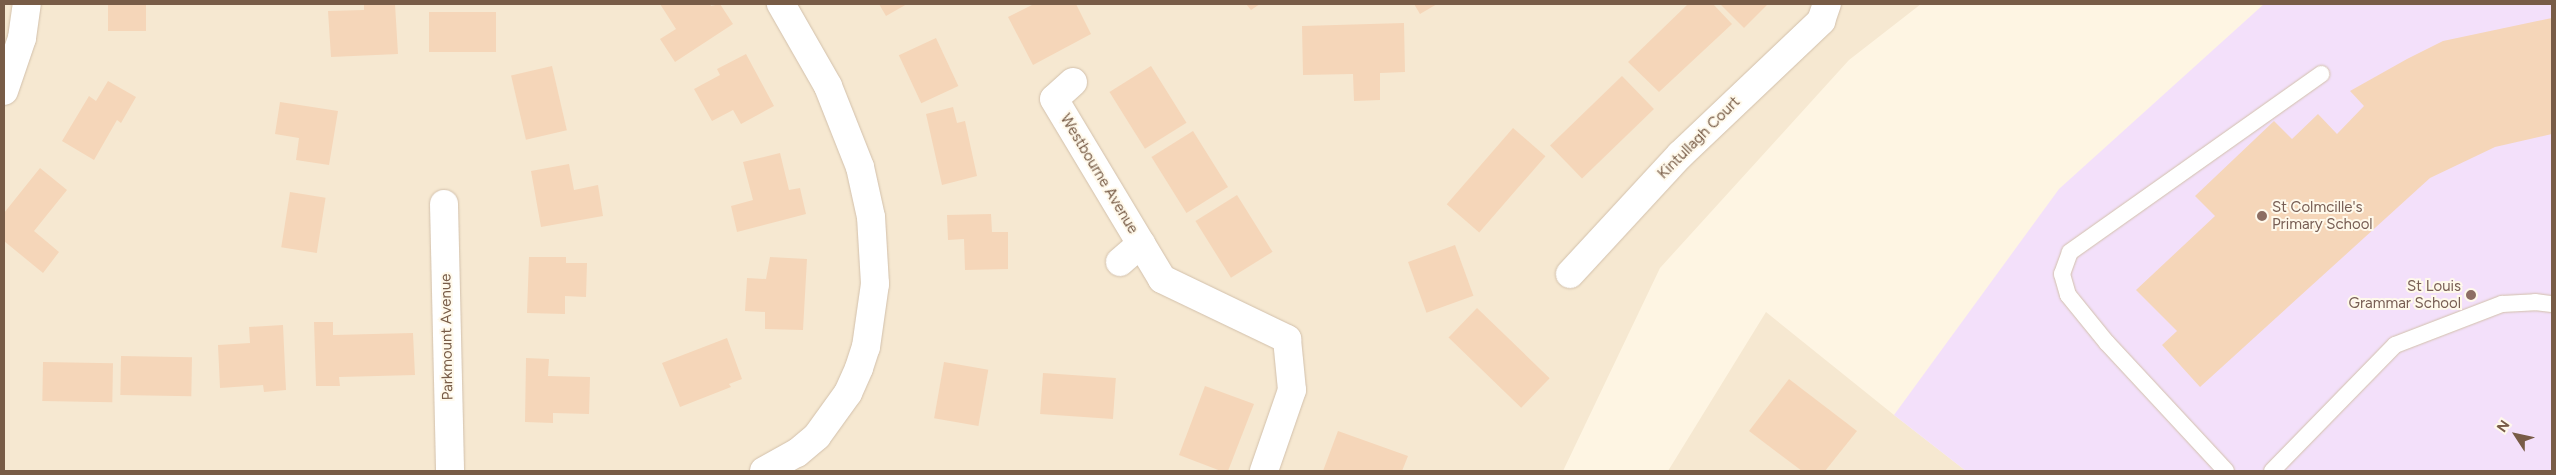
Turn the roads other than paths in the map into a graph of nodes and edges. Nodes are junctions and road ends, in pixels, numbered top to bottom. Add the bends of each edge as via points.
1 (27, 4) edge
2 (781, 4) edge
3 (1827, 4) edge
4 (2321, 74) dead end
5 (1072, 82) dead end
6 (4, 90) edge
7 (444, 204) dead end
8 (1141, 244) junction
9 (1120, 262) dead end
10 (1570, 274) dead end
11 (2552, 304) edge
12 (450, 471) edge
13 (764, 471) edge
14 (1264, 471) edge
15 (2226, 471) edge
16 (2272, 471) edge

1 - 6 street via 22,38
2 - 13 street via 825,80 860,167 874,242 875,284 866,347 848,393 817,436 797,453
3 - 10 street, Kintullagh Court via 1821,21 1680,155
4 - 15 lane via 2070,252 2062,274 2068,295 2107,343
5 - 8 street, Westbourne Avenue via 1054,99
7 - 12 street, Parkmount Avenue
8 - 9 street, Westbourne Avenue
8 - 14 street, Westbourne Avenue via 1162,279 1287,339 1292,390
11 - 16 lane via 2502,304 2395,345

